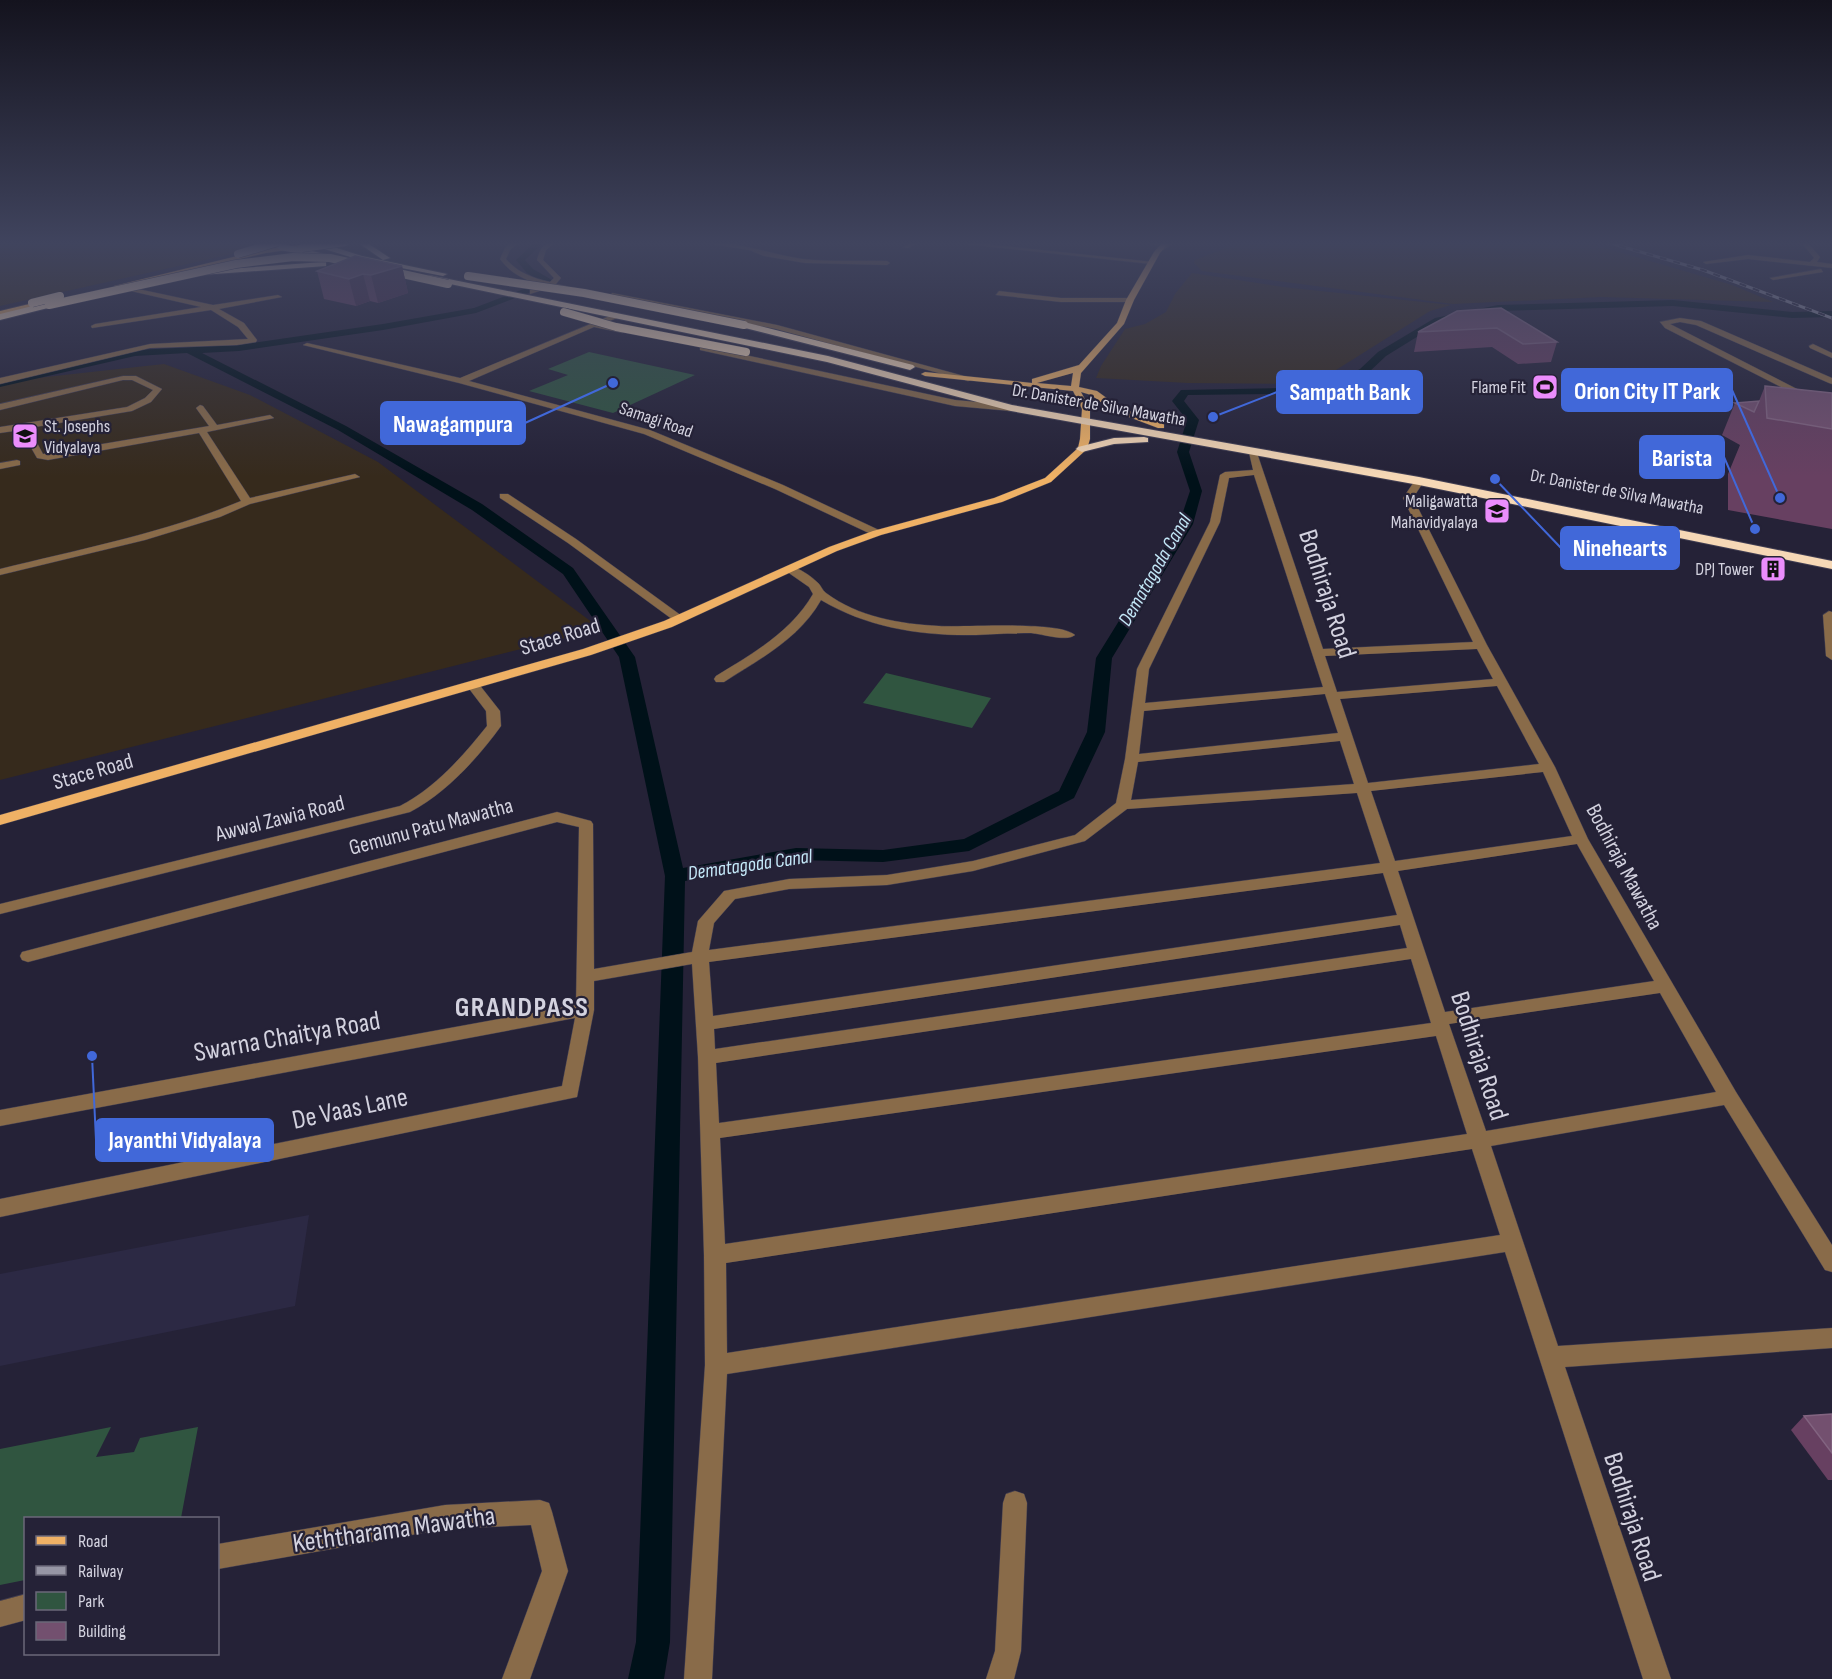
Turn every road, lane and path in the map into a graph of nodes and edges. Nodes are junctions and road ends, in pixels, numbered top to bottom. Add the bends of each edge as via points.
1 (129, 320) edge
2 (233, 320) edge
3 (592, 320) edge
4 (605, 320) edge
5 (643, 320) edge
6 (668, 320) edge
7 (721, 320) edge
8 (746, 320) edge
9 (1122, 320) edge
10 (1677, 320) edge
11 (1682, 320) edge
12 (594, 325) junction
13 (95, 326) dead end
14 (307, 345) dead end
15 (1813, 346) dead end
16 (1832, 356) edge
17 (1082, 366) junction
18 (1809, 371) junction
19 (925, 374) junction
20 (1762, 375) junction
21 (971, 379) junction
22 (0, 381) edge
23 (460, 381) junction
24 (1832, 381) edge
25 (996, 382) junction
26 (1075, 388) junction
27 (973, 399) junction
28 (0, 407) edge
29 (200, 408) dead end
30 (1011, 408) junction
31 (1832, 410) edge
32 (270, 418) dead end
33 (1086, 418) junction
34 (22, 427) junction
35 (215, 428) junction
36 (0, 430) edge
37 (202, 430) junction
38 (1166, 431) junction
39 (1215, 439) junction
40 (1082, 449) junction
41 (1251, 450) junction
42 (17, 463) dead end
43 (0, 466) edge
44 (1258, 472) junction
45 (355, 477) dead end
46 (1419, 481) junction
47 (504, 496) dead end
48 (247, 502) junction
49 (877, 533) junction
50 (1832, 554) edge
51 (1832, 565) edge
52 (790, 569) junction
53 (0, 572) edge
54 (819, 594) junction
55 (1829, 615) dead end
56 (680, 619) junction
57 (1069, 635) dead end
58 (1481, 645) junction
59 (1318, 653) junction
60 (1832, 656) edge
61 (720, 680) dead end
62 (1501, 682) junction
63 (473, 686) junction
64 (1331, 693) junction
65 (1137, 708) junction
66 (1345, 736) junction
67 (1132, 759) junction
68 (1548, 767) junction
69 (1362, 788) junction
70 (1123, 806) junction
71 (0, 820) edge
72 (1581, 839) junction
73 (1389, 867) junction
74 (0, 909) edge
75 (1406, 919) junction
76 (1416, 952) junction
77 (28, 956) dead end
78 (700, 957) junction
79 (586, 976) junction
80 (1664, 986) junction
81 (585, 1010) junction
82 (1440, 1023) junction
83 (705, 1024) junction
84 (707, 1057) junction
85 (570, 1092) joint
86 (1729, 1097) junction
87 (0, 1118) edge
88 (710, 1132) junction
89 (1479, 1140) junction
90 (0, 1208) edge
91 (1512, 1242) junction
92 (715, 1255) junction
93 (1832, 1263) edge
94 (1832, 1338) edge
95 (1551, 1357) junction
96 (716, 1365) junction
97 (1015, 1503) dead end
98 (219, 1557) edge
99 (24, 1608) edge
100 (0, 1614) edge
101 (516, 1679) edge
102 (698, 1679) edge
103 (1000, 1679) edge
104 (1657, 1679) edge

1 - 13 street
2 - 22 street via 253,340 150,346
3 - 27 highway, bridge
4 - 12 street
5 - 27 highway, Dr. Danister de Silva Mawatha via 828,359
6 - 19 highway, Dr. Danister de Silva Mawatha
7 - 19 highway, bridge via 862,354
8 - 21 street
9 - 17 main road
10 - 20 street via 1664,322
11 - 18 street via 1698,323
12 - 23 street
12 - 30 street via 956,403
14 - 23 street, Samagi Road
15 - 16 street
17 - 25 main road via 1042,380
17 - 26 main road
18 - 20 street
18 - 24 street
19 - 21 main road
19 - 33 highway, Dr. Danister de Silva Mawatha
20 - 31 street
21 - 25 main road
23 - 49 street, Samagi Road via 664,437
25 - 26 main road
26 - 33 main road
26 - 38 main road via 1094,393 1116,409
27 - 30 highway, Dr. Danister de Silva Mawatha
28 - 34 street via 123,378 158,389 148,400 129,409
29 - 35 street
30 - 33 highway, Dr. Danister de Silva Mawatha
32 - 35 street
33 - 38 highway, Dr. Danister de Silva Mawatha
33 - 40 main road
34 - 36 street
34 - 37 street via 40,456 48,457
35 - 37 street
37 - 48 street
38 - 39 highway, Dr. Danister de Silva Mawatha
38 - 40 highway via 1148,439 1114,441
39 - 41 highway, Dr. Danister de Silva Mawatha
39 - 50 highway, Dr. Danister de Silva Mawatha via 1510,489
40 - 49 main road, Stace Road via 1054,475 1034,487
41 - 44 street, Bodhiraja Road
41 - 46 highway, Dr. Danister de Silva Mawatha
42 - 43 street
44 - 59 street, Bodhiraja Road
44 - 65 street via 1226,475 1215,522 1143,669
45 - 48 street
46 - 51 highway, Dr. Danister de Silva Mawatha
46 - 58 street, Bodhiraja Mawatha via 1408,498
47 - 56 street
48 - 53 street via 216,516 141,538
49 - 52 main road, Stace Road
52 - 54 street via 814,585
52 - 56 main road, Stace Road
54 - 57 street via 858,616 920,628 1027,628
54 - 61 street via 780,639
55 - 60 street
56 - 63 main road, Stace Road
58 - 59 street
58 - 62 street, Bodhiraja Mawatha
59 - 64 street, Bodhiraja Road
62 - 64 street
62 - 68 street, Bodhiraja Mawatha
63 - 71 main road, Stace Road
63 - 74 street, Awwal Zawia Road via 493,711 494,726 426,798 405,808
64 - 65 street
64 - 66 street, Bodhiraja Road
65 - 67 street
66 - 67 street
66 - 69 street, Bodhiraja Road
67 - 70 street
68 - 69 street
68 - 72 street, Bodhiraja Mawatha
69 - 70 street
69 - 73 street, Bodhiraja Road
70 - 78 street via 1080,838 973,866 887,880 789,884 730,895 706,921
72 - 73 street
72 - 80 street, Bodhiraja Mawatha
73 - 75 street, Bodhiraja Road
73 - 78 street
75 - 76 street, Bodhiraja Road
75 - 83 street
76 - 82 street, Bodhiraja Road
76 - 84 street
77 - 79 street, Gemunu Patu Mawatha via 557,817 586,824
78 - 79 street
78 - 83 street
79 - 81 street, Gemunu Patu Mawatha
80 - 82 street
80 - 86 street, Bodhiraja Mawatha
81 - 85 street, Gemunu Patu Mawatha
81 - 87 street, Swarna Chaitya Road
82 - 88 street
82 - 89 street, Bodhiraja Road
83 - 84 street
84 - 88 street
85 - 90 street, De Vaas Lane
86 - 89 street
86 - 93 street, Bodhiraja Mawatha
88 - 92 street
89 - 91 street, Bodhiraja Road
89 - 92 street
91 - 95 street, Bodhiraja Road
91 - 96 street
92 - 96 street
94 - 95 street
95 - 104 street, Bodhiraja Road
96 - 102 street
97 - 103 street via 1008,1651
98 - 101 street, Keththarama Mawatha via 445,1517 540,1512 555,1571
99 - 100 street

